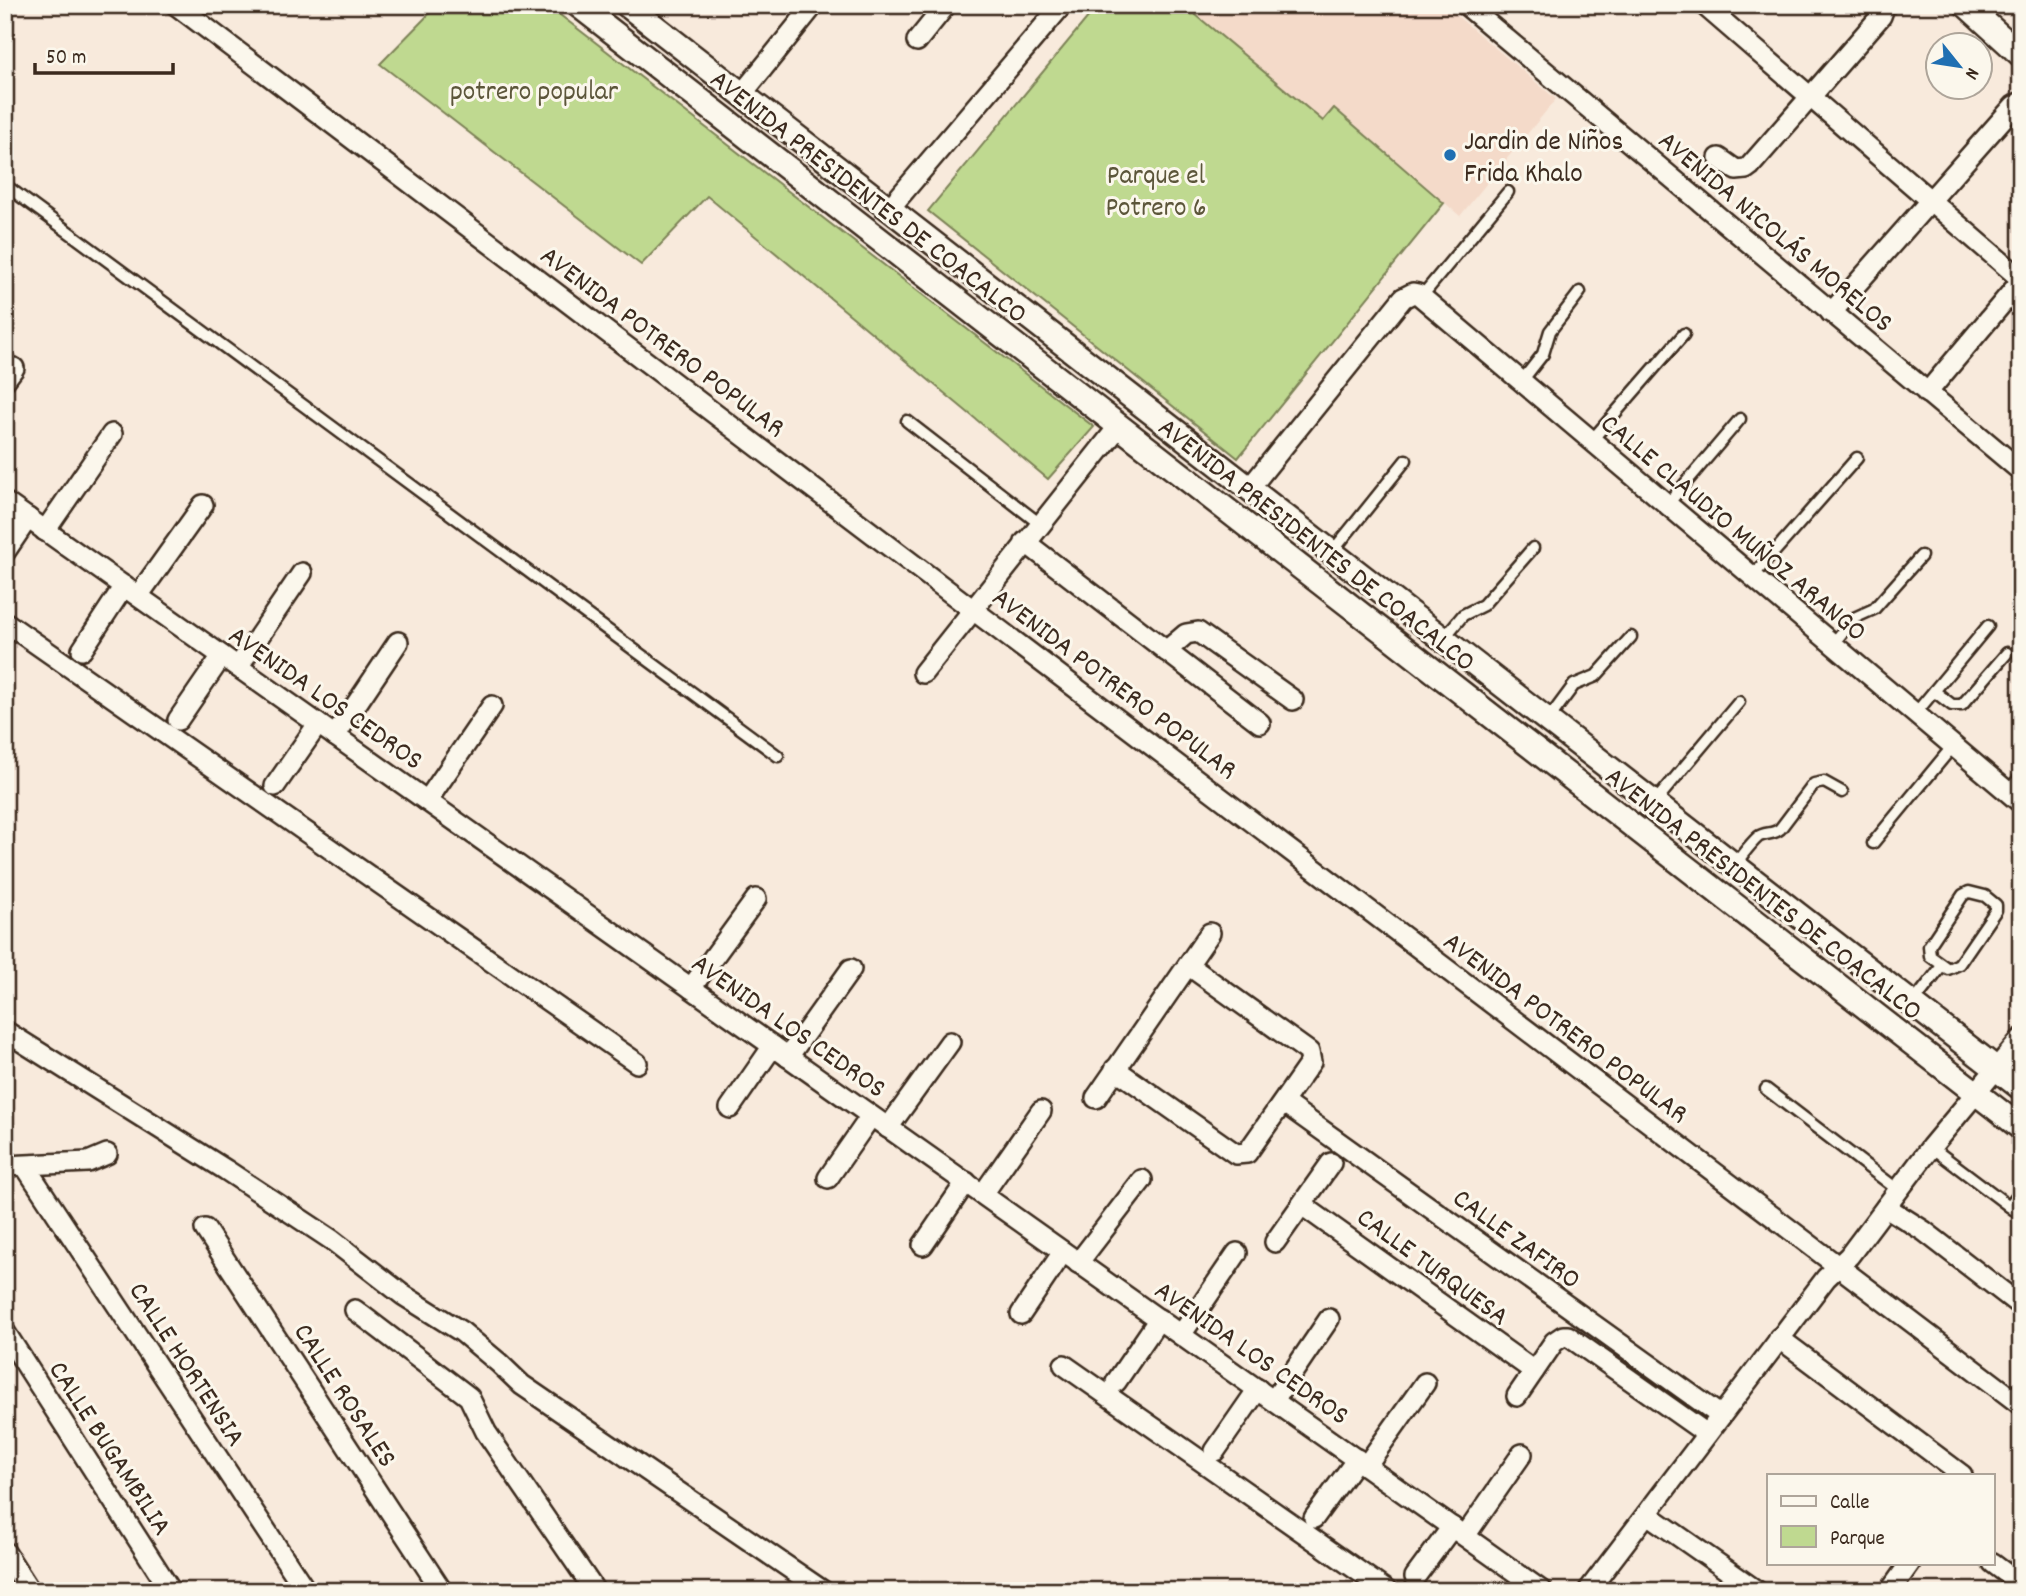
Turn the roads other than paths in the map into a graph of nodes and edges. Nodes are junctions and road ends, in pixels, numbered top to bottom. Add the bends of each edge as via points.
1 (176, 5) edge
2 (578, 5) edge
3 (627, 5) edge
4 (946, 5) edge
5 (1062, 5) edge
6 (1466, 5) edge
7 (1704, 5) edge
8 (1885, 5) edge
9 (1966, 5) edge
10 (813, 6) edge
11 (917, 41) dead end
12 (2021, 55) edge
13 (693, 56) junction
14 (675, 81) junction
15 (741, 94) junction
16 (1812, 98) junction
17 (2021, 102) edge
18 (1719, 158) dead end
19 (5, 185) edge
20 (1508, 192) dead end
21 (1930, 200) junction
22 (890, 209) junction
23 (2021, 280) edge
24 (1580, 292) dead end
25 (1418, 295) junction
26 (1831, 313) junction
27 (1051, 334) junction
28 (1684, 334) dead end
29 (1032, 359) junction
30 (1521, 382) junction
31 (1927, 393) junction
32 (1740, 419) dead end
33 (907, 421) dead end
34 (1119, 426) junction
35 (112, 434) dead end
36 (1591, 441) junction
37 (1857, 458) dead end
38 (1406, 460) dead end
39 (2021, 471) edge
40 (1249, 488) junction
41 (5, 502) edge
42 (203, 505) dead end
43 (1667, 505) junction
44 (28, 518) junction
45 (1040, 524) junction
46 (45, 531) junction
47 (1026, 542) junction
48 (1533, 548) dead end
49 (5, 552) edge
50 (1332, 553) junction
51 (1921, 556) dead end
52 (302, 573) dead end
53 (1752, 576) junction
54 (131, 591) junction
55 (974, 609) junction
56 (5, 622) edge
57 (1988, 626) dead end
58 (1631, 638) dead end
59 (1443, 639) junction
60 (398, 642) dead end
61 (1832, 645) junction
62 (82, 650) dead end
63 (1166, 651) junction
64 (2007, 653) dead end
65 (222, 656) junction
66 (238, 667) junction
67 (923, 673) dead end
68 (1934, 691) junction
69 (1293, 700) dead end
70 (1739, 702) dead end
71 (492, 706) dead end
72 (1915, 714) junction
73 (178, 720) dead end
74 (1547, 720) junction
75 (1260, 723) dead end
76 (318, 724) junction
77 (335, 736) junction
78 (1953, 746) junction
79 (778, 756) dead end
80 (2021, 776) edge
81 (275, 786) dead end
82 (1842, 792) dead end
83 (2014, 797) edge
84 (427, 801) junction
85 (1654, 803) junction
86 (1873, 843) dead end
87 (1734, 865) junction
88 (756, 899) dead end
89 (1210, 933) dead end
90 (1188, 965) junction
91 (1942, 966) junction
92 (850, 969) dead end
93 (691, 988) junction
94 (1913, 1004) junction
95 (5, 1031) edge
96 (2021, 1039) edge
97 (950, 1042) dead end
98 (781, 1051) junction
99 (637, 1063) dead end
100 (1115, 1069) junction
101 (1996, 1069) junction
102 (2021, 1088) edge
103 (1766, 1089) dead end
104 (1975, 1093) junction
105 (1096, 1098) dead end
106 (1284, 1103) junction
107 (730, 1108) dead end
108 (1041, 1111) dead end
109 (871, 1116) junction
110 (888, 1128) junction
111 (2021, 1128) edge
112 (1931, 1147) junction
113 (107, 1154) dead end
114 (1331, 1163) dead end
115 (15, 1166) edge
116 (828, 1178) dead end
117 (1142, 1180) dead end
118 (966, 1182) junction
119 (1898, 1190) junction
120 (2021, 1191) edge
121 (983, 1195) junction
122 (1302, 1205) junction
123 (2009, 1206) junction
124 (1886, 1207) junction
125 (2021, 1215) edge
126 (205, 1229) dead end
127 (1275, 1242) dead end
128 (923, 1245) dead end
129 (1237, 1254) dead end
130 (1071, 1258) junction
131 (1838, 1267) junction
132 (2021, 1306) edge
133 (355, 1310) dead end
134 (1021, 1314) dead end
135 (1159, 1319) junction
136 (1329, 1319) dead end
137 (5, 1332) edge
138 (1181, 1335) junction
139 (1779, 1338) junction
140 (1064, 1365) dead end
141 (1534, 1371) junction
142 (1116, 1382) dead end
143 (1425, 1383) dead end
144 (1266, 1394) junction
145 (1517, 1396) dead end
146 (2021, 1405) edge
147 (1721, 1416) junction
148 (1707, 1434) junction
149 (1215, 1451) dead end
150 (1521, 1454) dead end
151 (1361, 1462) junction
152 (1961, 1474) edge
153 (1647, 1514) junction
154 (1314, 1518) dead end
155 (1459, 1531) junction
156 (5, 1552) edge
157 (1909, 1564) edge
158 (1994, 1564) edge
159 (1415, 1577) dead end
160 (2021, 1584) edge
161 (30, 1591) edge
162 (171, 1591) edge
163 (306, 1591) edge
164 (442, 1591) edge
165 (595, 1591) edge
166 (823, 1591) edge
167 (1387, 1591) edge
168 (1542, 1591) edge
169 (1588, 1591) edge
170 (1757, 1591) edge
171 (1890, 1591) edge

1 - 55 street, AVENIDA POTRERO POPULAR
2 - 14 street, AVENIDA PRESIDENTES DE COACALCO
3 - 13 street, AVENIDA PRESIDENTES DE COACALCO
4 - 11 street
5 - 22 street
6 - 26 street, AVENIDA NICOLÁS MORELOS
7 - 16 street
8 - 16 street via 1881,16
9 - 12 street
10 - 15 street
13 - 14 street
13 - 15 street, AVENIDA PRESIDENTES DE COACALCO
14 - 29 street, AVENIDA PRESIDENTES DE COACALCO
15 - 22 street, AVENIDA PRESIDENTES DE COACALCO
16 - 18 street via 1746,169 1736,170
16 - 21 street
17 - 21 street
19 - 79 lane
20 - 25 lane
21 - 23 street
21 - 26 street
22 - 27 street, AVENIDA PRESIDENTES DE COACALCO
23 - 31 street
24 - 30 lane via 1550,331 1543,354
25 - 30 street, CALLE CLAUDIO MUÑOZ ARANGO
25 - 40 street via 1404,298
26 - 31 street, AVENIDA NICOLÁS MORELOS
27 - 29 street
27 - 40 street, AVENIDA PRESIDENTES DE COACALCO
28 - 36 lane
29 - 34 street, AVENIDA PRESIDENTES DE COACALCO
30 - 36 street, CALLE CLAUDIO MUÑOZ ARANGO
31 - 39 street, AVENIDA NICOLÁS MORELOS
32 - 43 lane
33 - 45 lane
34 - 45 street
34 - 104 street, AVENIDA PRESIDENTES DE COACALCO
35 - 46 street
36 - 43 street, CALLE CLAUDIO MUÑOZ ARANGO
37 - 53 lane
38 - 50 lane
40 - 50 street, AVENIDA PRESIDENTES DE COACALCO
41 - 44 street, AVENIDA LOS CEDROS
42 - 54 street
43 - 53 street, CALLE CLAUDIO MUÑOZ ARANGO
44 - 46 street, AVENIDA LOS CEDROS
44 - 49 street
45 - 47 street
46 - 54 street, AVENIDA LOS CEDROS
47 - 55 street
47 - 63 street
48 - 59 lane via 1483,606 1463,615
50 - 59 street, AVENIDA PRESIDENTES DE COACALCO
51 - 61 lane via 1874,610 1854,618
52 - 66 street
53 - 61 street, CALLE CLAUDIO MUÑOZ ARANGO
54 - 62 street
54 - 65 street, AVENIDA LOS CEDROS
55 - 67 street
55 - 131 street, AVENIDA POTRERO POPULAR
56 - 99 street
57 - 68 lane
58 - 74 lane via 1596,676 1574,685
59 - 74 street, AVENIDA PRESIDENTES DE COACALCO
60 - 77 street
61 - 72 street, CALLE CLAUDIO MUÑOZ ARANGO
63 - 69 street via 1186,634 1198,632
63 - 75 street
64 - 68 lane via 1962,705 1952,705
65 - 66 street, AVENIDA LOS CEDROS
65 - 73 street
66 - 76 street, AVENIDA LOS CEDROS
68 - 72 lane
70 - 85 lane
71 - 84 street
72 - 78 street, CALLE CLAUDIO MUÑOZ ARANGO
74 - 85 street, AVENIDA PRESIDENTES DE COACALCO
76 - 77 street, AVENIDA LOS CEDROS
76 - 81 street
77 - 84 street, AVENIDA LOS CEDROS
78 - 83 street, CALLE CLAUDIO MUÑOZ ARANGO
78 - 86 lane
80 - 83 lane
82 - 87 lane via 1824,782 1814,784 1780,829 1758,837
84 - 93 street, AVENIDA LOS CEDROS
85 - 87 street, AVENIDA PRESIDENTES DE COACALCO
87 - 94 street, AVENIDA PRESIDENTES DE COACALCO
88 - 93 street
89 - 90 street
90 - 100 street
90 - 106 street via 1309,1052 1309,1067
91 - 91 lane via 1952,969 1959,964 1996,910 1989,898 1966,893 1931,941 1930,956
91 - 94 lane
92 - 98 street
93 - 98 street, AVENIDA LOS CEDROS
94 - 101 street, AVENIDA PRESIDENTES DE COACALCO
95 - 166 street via 331,1240 462,1332 522,1385
96 - 101 street
97 - 110 street
98 - 107 street
98 - 109 street, AVENIDA LOS CEDROS
100 - 105 street
100 - 106 street via 1236,1154 1247,1153
101 - 102 street, AVENIDA PRESIDENTES DE COACALCO
101 - 104 street
103 - 119 lane
104 - 111 street, AVENIDA PRESIDENTES DE COACALCO
104 - 112 street
106 - 147 street, CALLE ZAFIRO
108 - 121 street
109 - 110 street, AVENIDA LOS CEDROS
109 - 116 street
110 - 118 street, AVENIDA LOS CEDROS
112 - 119 street
112 - 123 lane
113 - 115 street via 88,1162
114 - 122 street
115 - 163 street, CALLE HORTENSIA
117 - 130 street
118 - 121 street, AVENIDA LOS CEDROS
118 - 128 street
119 - 124 street
120 - 123 lane
121 - 130 street, AVENIDA LOS CEDROS
122 - 127 street
122 - 141 street, CALLE TURQUESA
123 - 125 lane
124 - 131 street
124 - 132 street
126 - 164 street, CALLE ROSALES
129 - 138 street
130 - 134 street
130 - 135 street, AVENIDA LOS CEDROS
131 - 139 street
131 - 146 street, AVENIDA POTRERO POPULAR
133 - 165 street via 469,1397 486,1432
135 - 138 street, AVENIDA LOS CEDROS
135 - 142 street
136 - 144 street
137 - 162 street, CALLE BUGAMBILIA
138 - 144 street, AVENIDA LOS CEDROS
139 - 147 street
139 - 152 street
140 - 167 street
141 - 145 street
141 - 148 street via 1554,1342 1568,1336
143 - 151 street
144 - 149 street
144 - 151 street, AVENIDA LOS CEDROS
147 - 148 street
148 - 153 street
150 - 155 street
151 - 154 street
151 - 155 street, AVENIDA LOS CEDROS
153 - 169 street
153 - 170 street
155 - 159 street
155 - 168 street, AVENIDA LOS CEDROS
156 - 161 street
157 - 171 street
158 - 160 street

